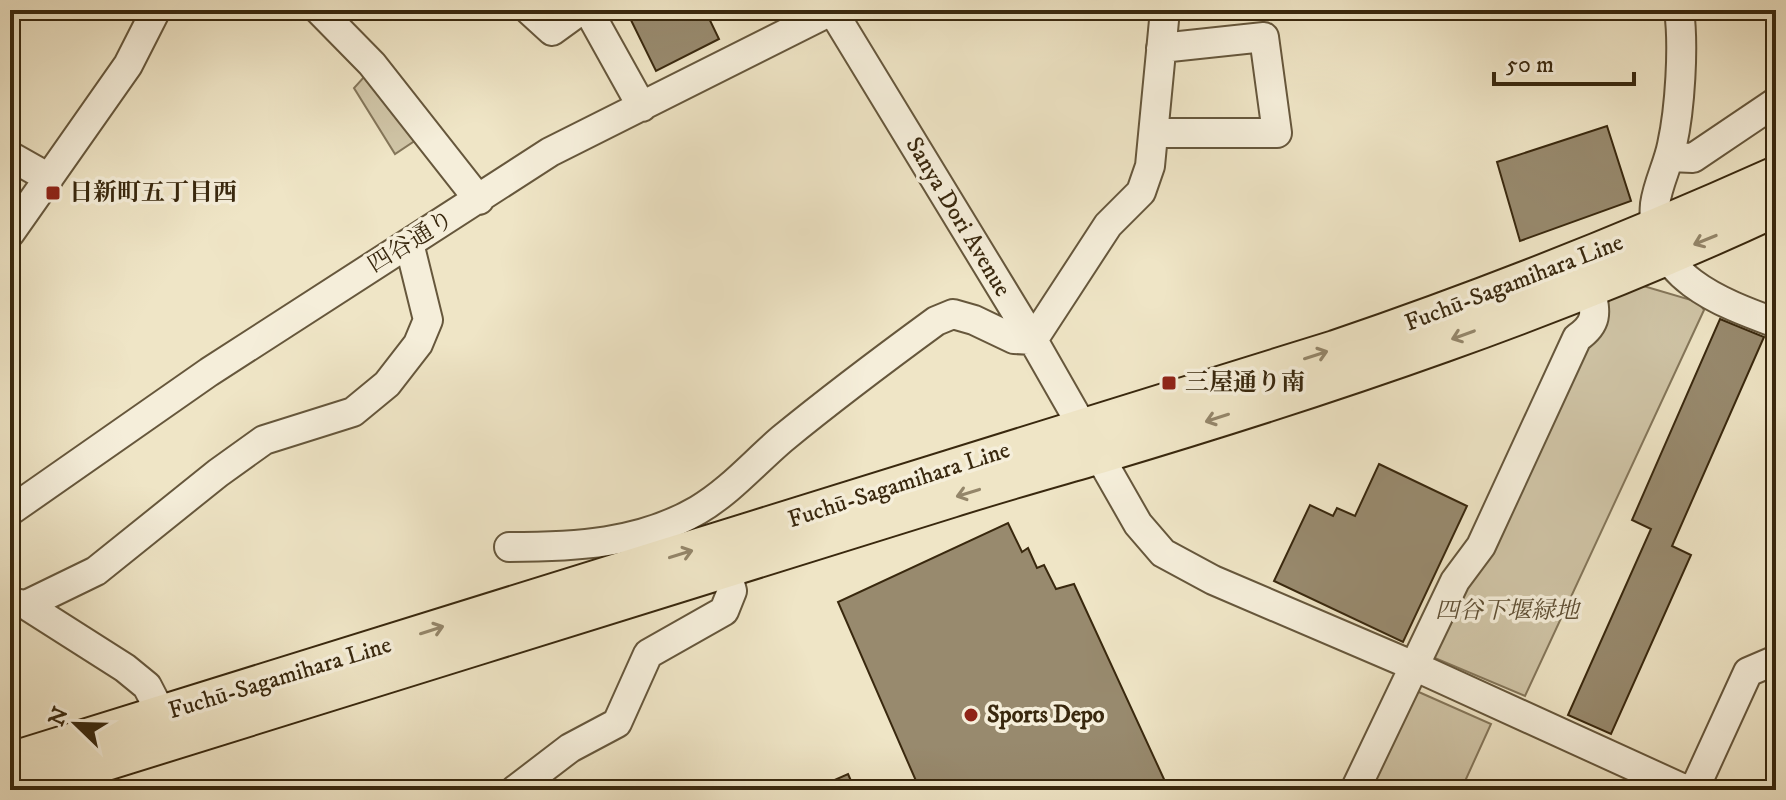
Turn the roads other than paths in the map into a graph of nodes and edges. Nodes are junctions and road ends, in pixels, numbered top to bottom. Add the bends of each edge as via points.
1 (156, 10) edge
2 (319, 10) edge
3 (529, 10) edge
4 (581, 10) edge
5 (588, 10) edge
6 (832, 10) edge
7 (1165, 10) edge
8 (1679, 10) edge
9 (1161, 48) junction
10 (1776, 102) edge
11 (642, 107) junction
12 (1154, 133) junction
13 (10, 156) edge
14 (1669, 157) junction
15 (1776, 175) edge
16 (49, 178) junction
17 (479, 200) junction
18 (1776, 208) edge
19 (10, 233) edge
20 (409, 243) junction
21 (1661, 243) junction
22 (1590, 286) junction
23 (1776, 323) edge
24 (1033, 340) junction
25 (1090, 441) junction
26 (10, 511) edge
27 (509, 547) dead end
28 (722, 554) junction
29 (18, 604) edge
30 (1776, 660) edge
31 (1414, 666) junction
32 (162, 715) junction
33 (10, 761) edge
34 (18, 790) edge
35 (515, 790) edge
36 (1355, 790) edge
37 (1686, 790) edge
38 (1694, 790) edge

1 - 16 street via 128,65
2 - 17 street via 372,64
3 - 4 street via 552,31
5 - 11 street
6 - 11 street, 四谷通り
6 - 24 street, Sanya Dori Avenue
7 - 9 street
8 - 14 street via 1683,34
9 - 12 street
9 - 12 street via 1264,37 1277,133
10 - 14 street via 1693,158
11 - 17 street, 四谷通り via 550,152
12 - 24 street via 1141,192 1108,225
13 - 16 street
14 - 21 street via 1657,190
15 - 21 main road, Fuchū-Sagamihara Line
16 - 19 street
17 - 20 street, 四谷通り
18 -> 21 main road, Fuchū-Sagamihara Line
20 - 26 street, 四谷通り via 209,372
20 - 29 street via 428,320 418,344 387,384 353,412 264,440 96,571
21 - 22 main road, Fuchū-Sagamihara Line
21 - 23 street via 1705,294
25 -> 21 main road, Fuchū-Sagamihara Line via 1237,381
22 -> 25 main road, Fuchū-Sagamihara Line via 1401,357
22 - 31 street via 1596,316 1577,338 1481,546 1455,581
24 - 25 street, Sanya Dori Avenue
24 - 27 street via 1014,339 953,314 944,317 845,387 697,510 613,541
25 - 28 main road, Fuchū-Sagamihara Line
25 - 31 street, Sanya Dori Avenue via 1138,524 1163,553
32 -> 28 main road, Fuchū-Sagamihara Line
28 - 34 main road, Fuchū-Sagamihara Line
28 - 35 street via 732,591 724,611 648,654 617,723 570,748
29 - 32 street via 125,668 147,686
30 - 38 street via 1748,672
31 - 36 street
31 - 37 street, Sanya Dori Avenue
32 - 33 main road, Fuchū-Sagamihara Line

